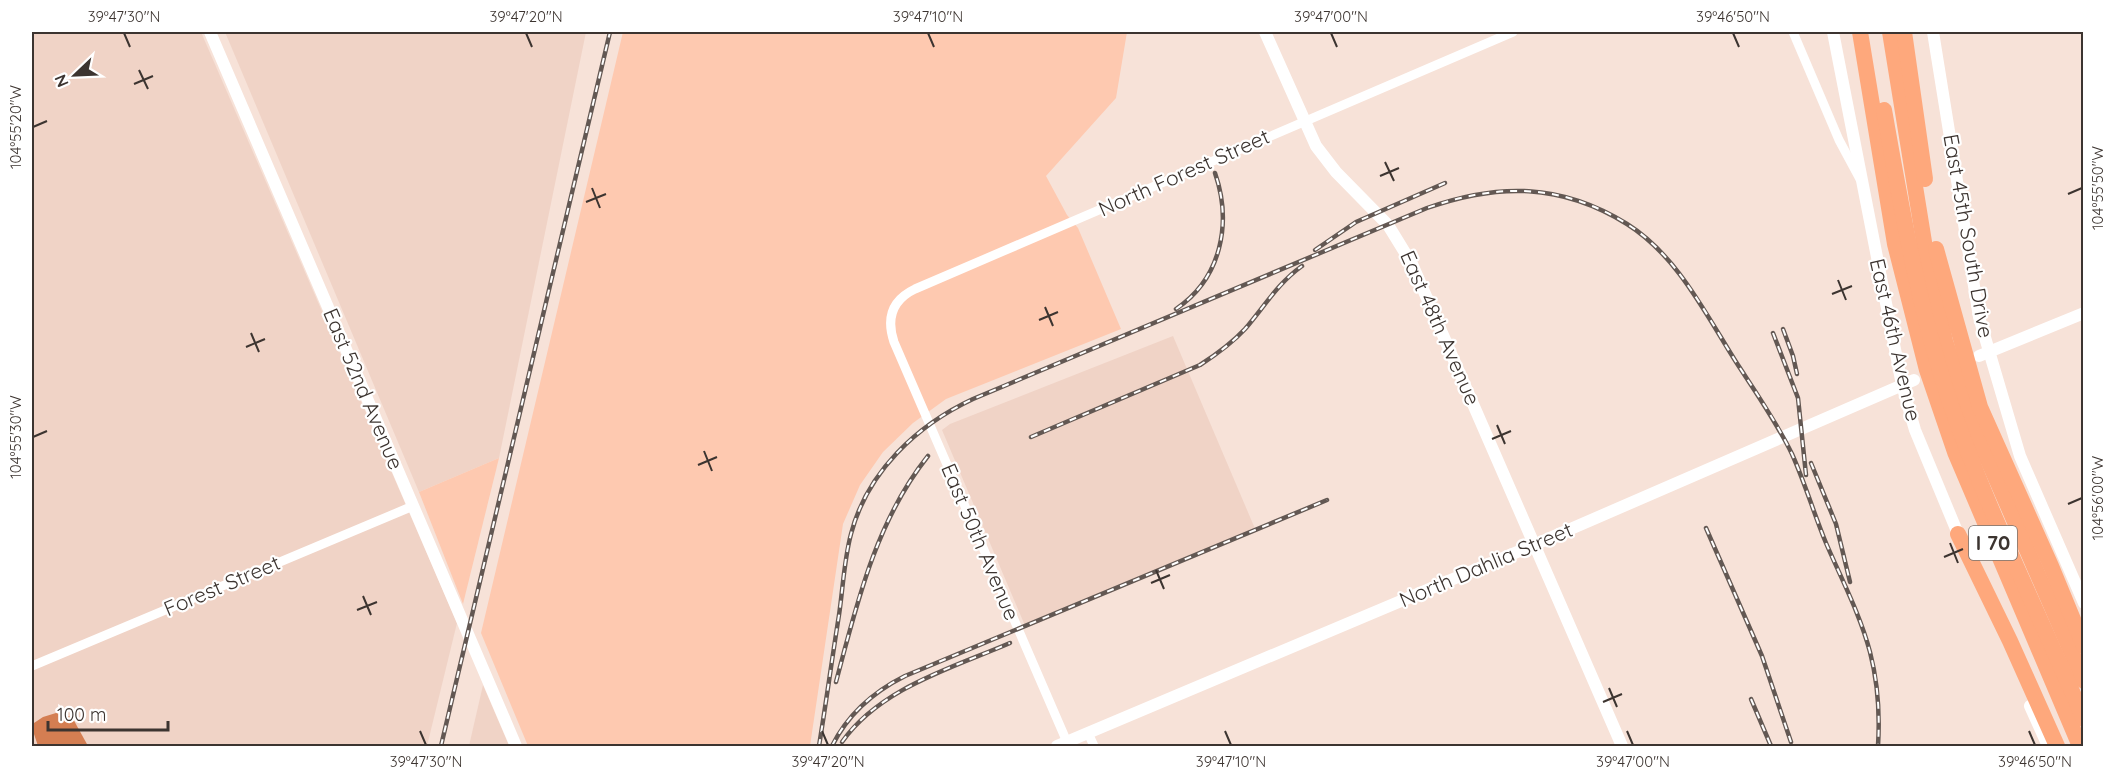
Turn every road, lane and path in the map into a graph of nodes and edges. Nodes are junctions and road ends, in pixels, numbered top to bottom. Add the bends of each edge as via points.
1 (210, 32) edge
2 (1265, 32) edge
3 (1513, 32) edge
4 (1793, 32) edge
5 (1833, 32) edge
6 (1852, 32) edge
7 (1860, 32) edge
8 (1871, 32) edge
9 (1890, 32) edge
10 (1904, 32) edge
11 (1911, 32) edge
12 (1933, 32) edge
13 (1909, 65) junction
14 (1304, 121) junction
15 (1884, 180) junction
16 (1861, 182) junction
17 (2084, 313) edge
18 (894, 342) joint
19 (1939, 343) junction
20 (1984, 354) junction
21 (1914, 380) dead end
22 (1902, 385) junction
23 (1954, 391) junction
24 (413, 506) junction
25 (1958, 534) junction
26 (1536, 544) junction
27 (2084, 603) edge
28 (2084, 646) edge
29 (32, 666) edge
30 (2084, 681) edge
31 (2054, 688) junction
32 (2084, 719) edge
33 (1088, 733) junction
34 (1062, 744) edge
35 (516, 747) edge
36 (1094, 747) edge
37 (1622, 747) edge
38 (2048, 747) edge
39 (2057, 747) edge
40 (2069, 747) edge
41 (2080, 747) edge

1 - 24 street, East 52nd Avenue
2 - 14 street, East 48th Avenue
3 - 14 street, North Forest Street
4 - 16 street, East 46th Avenue
5 - 16 street
6 - 15 highway
7 - 15 highway, I 70
8 - 19 highway via 1914,274
9 - 19 highway
10 - 13 highway, I 70
11 - 13 highway
12 - 20 street, East 45th South Drive
13 - 19 highway, I 70 via 1930,218
14 - 18 street, North Forest Street via 910,291 896,302 891,314
14 - 26 street, East 48th Avenue via 1329,164 1377,212 1406,252
15 - 19 highway, I 70 via 1895,244
16 - 22 street, East 46th Avenue
17 - 20 street
18 - 34 street, East 50th Avenue
19 - 23 highway, I 70
19 - 23 highway, I 70
20 - 27 street, East 45th South Drive via 2020,456
21 - 22 street, North Dahlia Street
22 - 25 street, East 46th Avenue via 1919,439
22 - 26 street, North Dahlia Street
23 - 28 highway, I 70
23 - 30 highway
23 - 31 highway, I 70 via 1955,452
23 - 32 highway via 1985,491
24 - 29 street, Forest Street
24 - 35 street, East 52nd Avenue
25 - 38 street, East 46th Avenue
25 - 39 highway
26 - 33 street, North Dahlia Street
26 - 37 street, East 48th Avenue
31 - 40 highway
31 - 41 highway, I 70
33 - 34 street, North Dahlia Street
33 - 36 street

